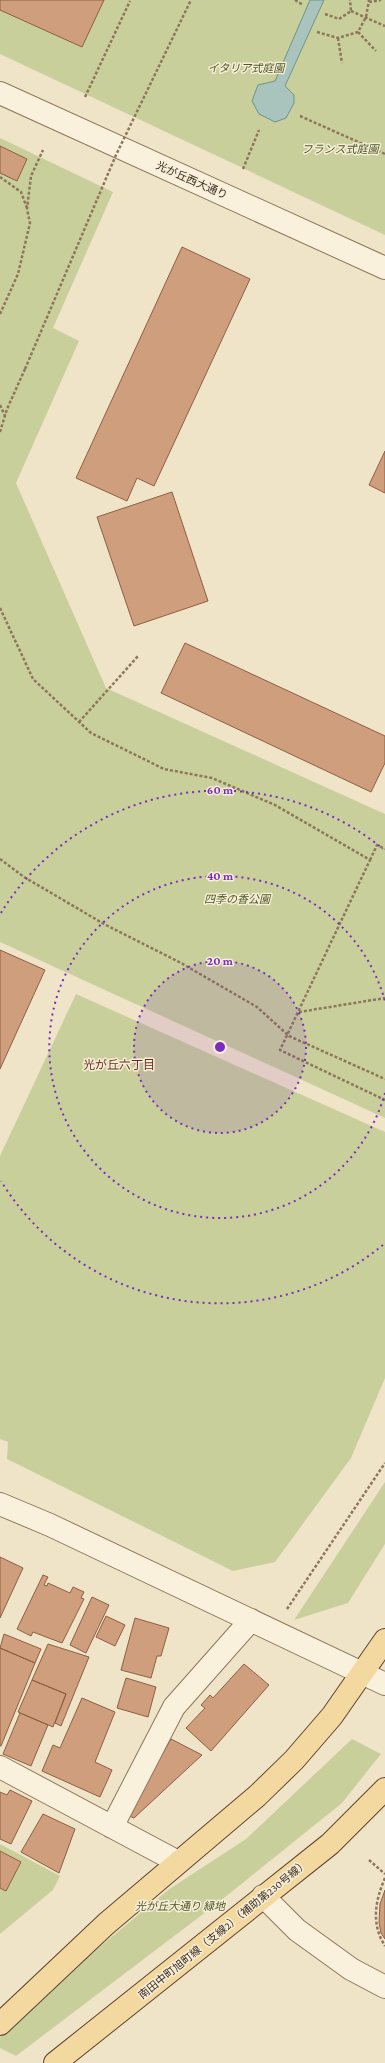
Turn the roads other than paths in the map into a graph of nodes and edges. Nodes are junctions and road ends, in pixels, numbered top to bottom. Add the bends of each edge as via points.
1 (0, 93) edge
2 (385, 268) edge
3 (0, 1504) edge
4 (251, 1620) junction
5 (385, 1640) edge
6 (361, 1673) junction
7 (385, 1684) edge
8 (0, 1767) edge
9 (385, 1788) edge
10 (112, 1827) junction
11 (178, 1862) junction
12 (263, 1896) junction
13 (385, 1987) edge
14 (0, 2024) edge
15 (55, 2063) edge

1 - 2 street, 光が丘西大通り
3 - 4 street
4 - 6 street
4 - 10 street via 174,1707
5 - 6 main road
6 - 7 street
6 - 11 main road via 332,1716 294,1760 257,1796
8 - 10 street
9 - 12 main road, 南田中町旭町線（支線2）（補助第230号線） via 330,1844
10 - 11 street
11 - 14 main road via 106,1924
12 - 13 street via 303,1935 351,1969
12 - 15 main road, 南田中町旭町線（支線2）（補助第230号線）

